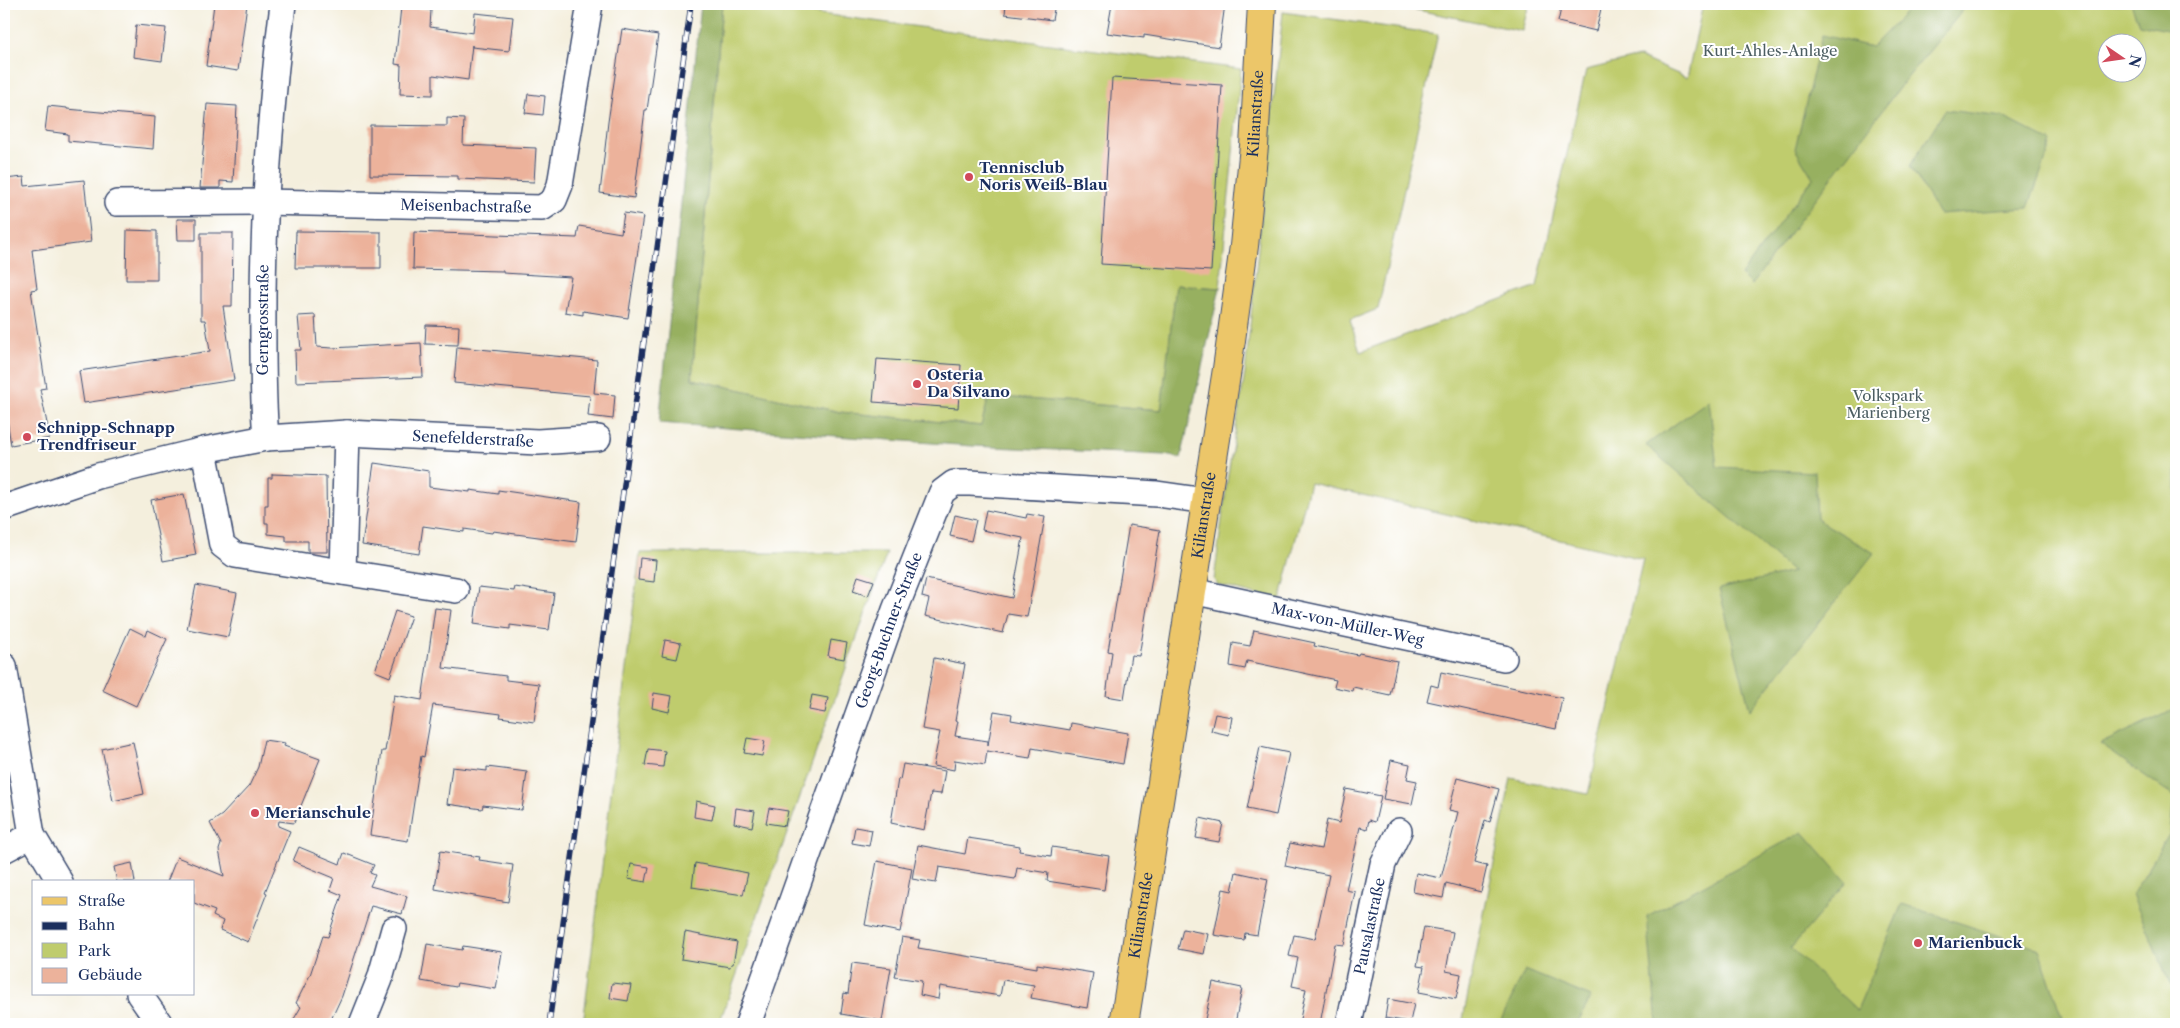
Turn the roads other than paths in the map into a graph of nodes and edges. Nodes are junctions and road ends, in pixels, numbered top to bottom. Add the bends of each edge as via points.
1 (282, 4) edge
2 (590, 4) edge
3 (1262, 4) edge
4 (264, 202) junction
5 (117, 203) dead end
6 (347, 433) junction
7 (266, 438) junction
8 (598, 438) dead end
9 (204, 450) junction
10 (1206, 501) junction
11 (4, 508) edge
12 (343, 572) junction
13 (456, 590) dead end
14 (1192, 591) junction
15 (1504, 658) dead end
16 (4, 666) edge
17 (1399, 831) dead end
18 (32, 835) junction
19 (4, 850) edge
20 (59, 880) edge
21 (394, 929) dead end
22 (140, 996) edge
23 (160, 1024) edge
24 (362, 1024) edge
25 (748, 1024) edge
26 (1124, 1024) edge
27 (1348, 1024) edge

1 - 4 street, Gerngrosstraße
2 - 4 street, Meisenbachstraße via 560,185 554,200 542,208
3 - 10 main road, Kilianstraße via 1244,246
4 - 5 street
4 - 7 street, Gerngrosstraße
6 - 7 street, Senefelderstraße
6 - 8 street, Senefelderstraße via 538,442
6 - 12 street
7 - 9 street, Senefelderstraße
9 - 11 street, Senefelderstraße via 98,476
9 - 12 street via 222,545 235,555
10 - 14 main road, Kilianstraße
10 - 25 street, Georg-Buchner-Straße via 1156,494 970,483 954,483 942,492 895,610
12 - 13 street
14 - 15 street, Max-von-Müller-Weg
14 - 26 main road, Kilianstraße
16 - 18 street
17 - 27 street, Pausalastraße via 1383,864
18 - 19 street
18 - 20 street
21 - 24 street via 380,979
22 - 23 street

